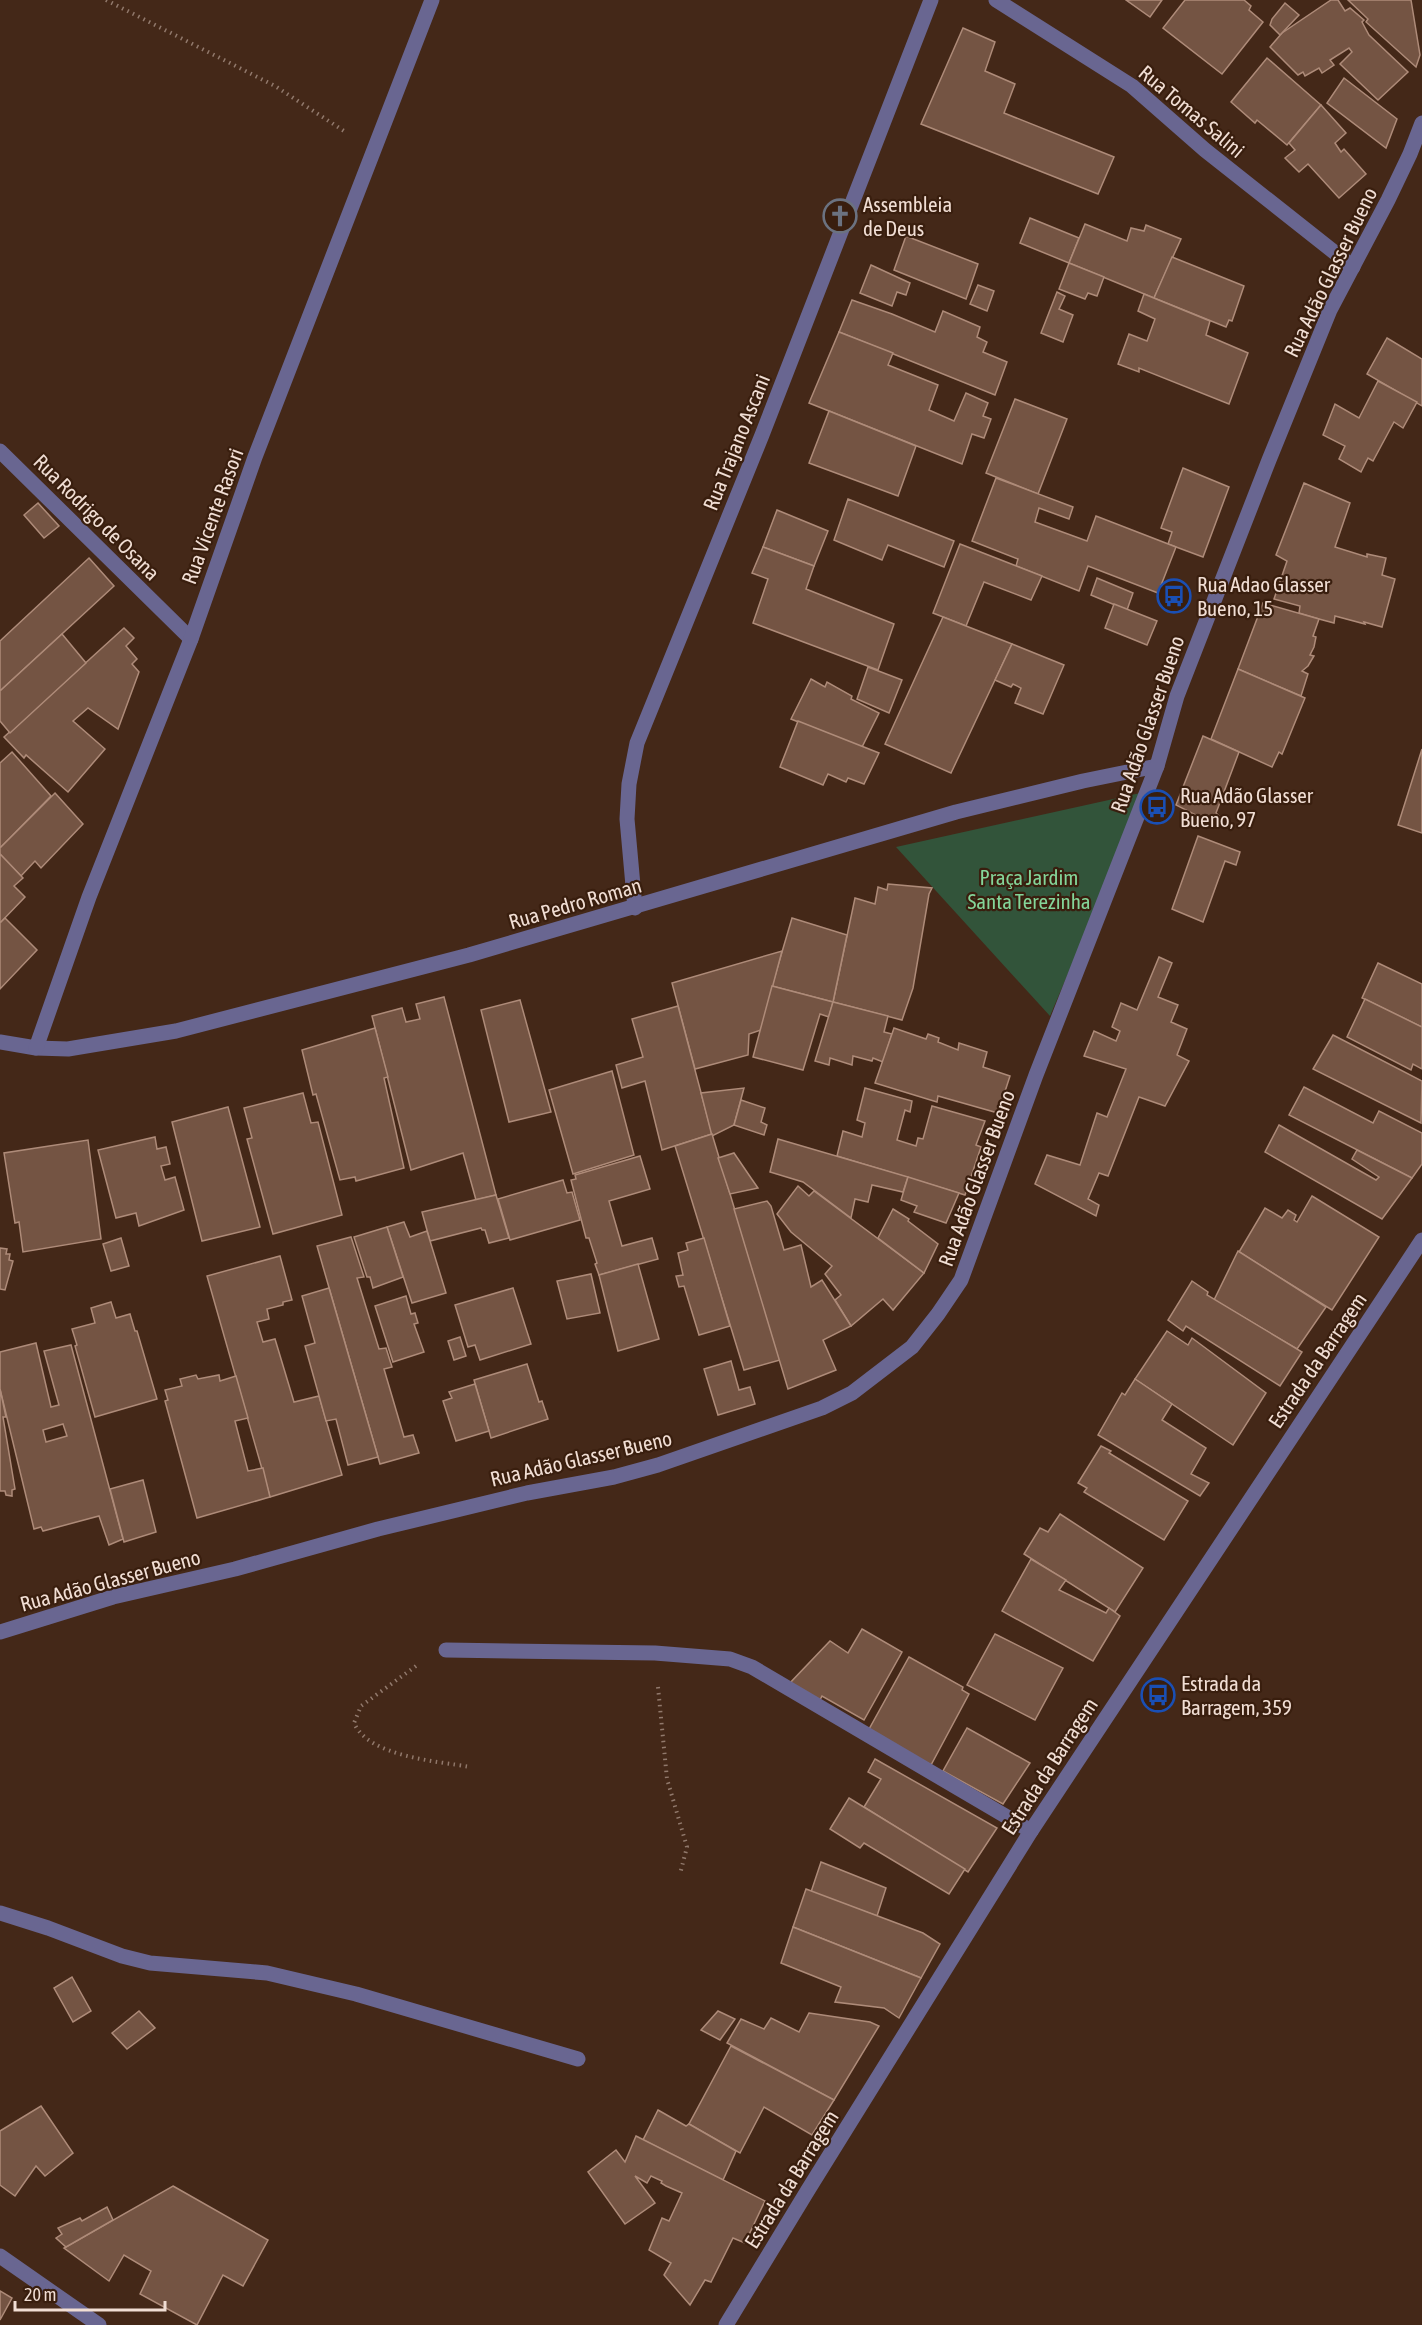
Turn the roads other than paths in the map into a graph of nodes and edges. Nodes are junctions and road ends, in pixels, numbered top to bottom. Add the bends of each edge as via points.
1 (432, 0) edge
2 (931, 0) edge
3 (996, 0) edge
4 (1422, 123) edge
5 (1353, 267) junction
6 (0, 451) edge
7 (191, 639) junction
8 (1157, 766) junction
9 (635, 908) junction
10 (0, 1042) edge
11 (36, 1048) junction
12 (1422, 1240) edge
13 (0, 1632) edge
14 (446, 1650) road end
15 (1031, 1831) junction
16 (0, 1913) edge
17 (578, 2059) dead end
18 (0, 2256) edge
19 (99, 2325) edge
20 (726, 2325) edge

1 - 7 street, Rua Vicente Rasori via 255,457
2 - 9 street, Rua Trajano Ascani via 637,743 627,819
3 - 5 street, Rua Tomas Salini via 1132,86 1205,150
4 - 5 street, Rua Adão Glasser Bueno
5 - 8 street, Rua Adão Glasser Bueno via 1330,310 1269,460 1177,696
6 - 7 street, Rua Rodrigo de Osana
7 - 11 street, Rua Vicente Rasori via 93,887
8 - 9 street, Rua Pedro Roman via 956,812
8 - 13 street, Rua Adão Glasser Bueno via 961,1280 912,1347 876,1376 822,1408 658,1465 457,1509 236,1569 113,1597
9 - 11 street, Rua Pedro Roman via 176,1031 68,1049
10 - 11 street, Rua Pedro Roman
12 - 15 street, Estrada da Barragem
14 - 15 street via 655,1653 730,1659 752,1667
15 - 20 street, Estrada da Barragem
16 - 17 street via 122,1956 150,1963 267,1973 356,1994
18 - 19 street

